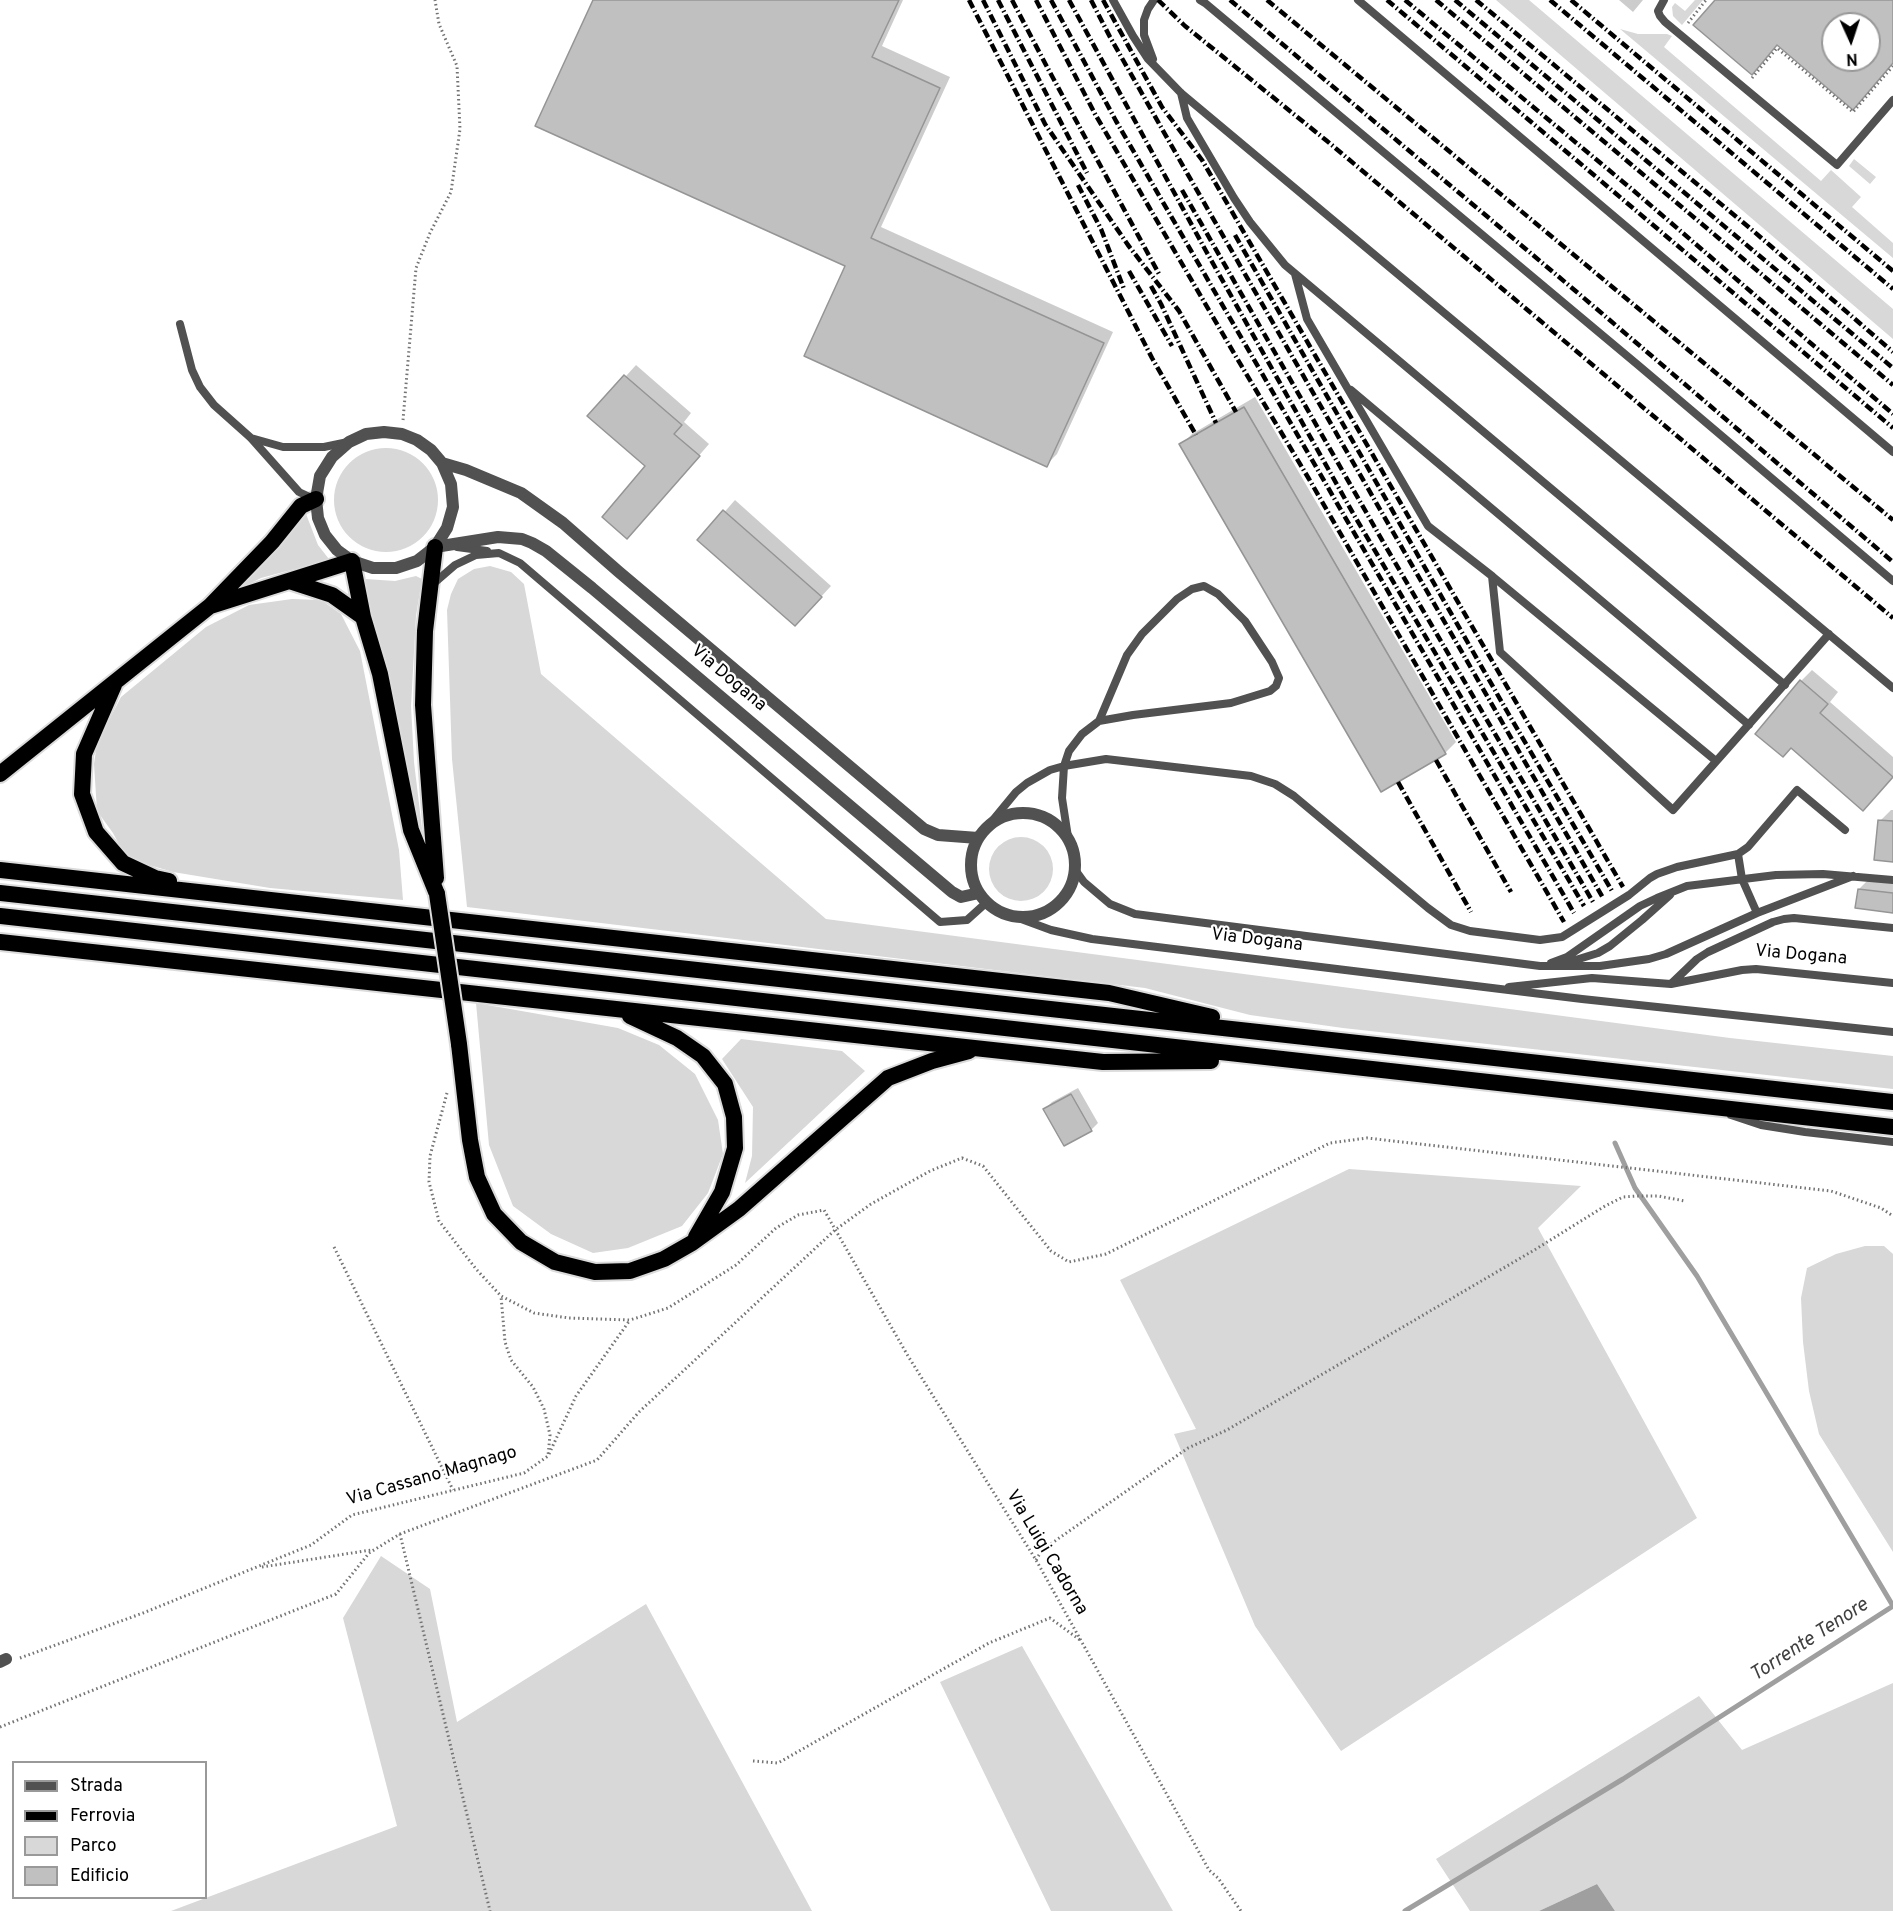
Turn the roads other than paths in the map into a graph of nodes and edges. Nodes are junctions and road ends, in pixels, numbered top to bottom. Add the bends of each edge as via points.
1 (1113, 0) edge
2 (1154, 0) edge
3 (1200, 0) edge
4 (1358, 0) edge
5 (1664, 0) edge
6 (1160, 73) junction
7 (1180, 93) junction
8 (1893, 100) edge
9 (1295, 274) junction
10 (180, 324) dead end
11 (1346, 386) junction
12 (250, 438) junction
13 (350, 442) junction
14 (1893, 452) edge
15 (442, 463) junction
16 (316, 499) junction
17 (438, 546) junction
18 (499, 553) junction
19 (352, 561) junction
20 (1492, 576) junction
21 (1893, 581) edge
22 (289, 582) junction
23 (430, 587) junction
24 (210, 606) junction
25 (363, 617) junction
26 (1829, 634) junction
27 (116, 682) junction
28 (1785, 685) junction
29 (1893, 688) edge
30 (1099, 722) junction
31 (1749, 725) junction
32 (1716, 761) junction
33 (1064, 766) junction
34 (0, 774) edge
35 (988, 826) junction
36 (1845, 830) dead end
37 (1068, 837) junction
38 (978, 838) junction
39 (1738, 854) junction
40 (0, 870) edge
41 (1076, 871) junction
42 (1853, 876) junction
43 (1742, 879) junction
44 (1893, 880) edge
45 (1675, 890) junction
46 (0, 893) edge
47 (437, 894) junction
48 (983, 898) junction
49 (311, 905) junction
50 (1757, 913) junction
51 (0, 916) edge
52 (1013, 916) junction
53 (1893, 928) edge
54 (0, 942) edge
55 (1540, 966) junction
56 (1893, 983) edge
57 (1671, 984) junction
58 (1499, 988) junction
59 (617, 1010) junction
60 (1893, 1032) edge
61 (1286, 1035) junction
62 (981, 1048) junction
63 (1281, 1060) junction
64 (1893, 1102) edge
65 (1707, 1106) junction
66 (1893, 1127) edge
67 (1893, 1142) edge
68 (692, 1243) junction

1 - 6 lane
2 - 6 lane via 1144,20 1144,35
3 - 21 lane
4 - 14 lane
5 - 8 lane via 1658,10 1665,22 1837,165
6 - 7 lane
7 - 9 lane via 1187,118 1234,198
7 - 26 lane
9 - 11 lane via 1307,319
9 - 28 lane
10 - 12 lane via 200,387
11 - 20 lane via 1428,526
11 - 31 lane
12 - 13 lane via 283,447 324,447
12 - 16 lane via 299,492
13 - 15 street via 375,433 402,435 417,440
13 - 16 street via 332,457 320,476
15 - 17 street via 451,484 453,507
15 - 38 street, Via Dogana via 522,493 563,523 924,828 938,835
16 - 19 street via 325,536
16 - 24 highway via 301,506
17 - 18 lane
17 - 19 street via 417,561 396,568 373,568
17 - 23 highway
17 - 48 street, Via Dogana via 512,538 546,551 924,870 961,897
18 - 23 lane via 476,555 455,565
18 - 48 lane via 520,563 940,922 967,920
19 - 22 highway
19 - 25 highway
20 - 32 lane
20 - 32 lane via 1500,652 1673,810
22 - 24 highway
22 - 25 highway via 332,595
23 - 47 highway via 423,705
24 - 27 highway
25 - 47 highway via 380,674 411,830
26 - 28 lane
26 - 29 lane
27 - 34 highway
27 - 49 highway via 84,754 82,794 96,832 109,848 123,863 155,878
28 - 31 lane
30 - 30 lane via 1231,704 1270,691 1279,678 1245,621 1218,594 1204,586 1177,598 1142,634 1127,655
30 - 33 lane via 1082,734
31 - 32 lane
33 - 35 lane via 1027,783
33 - 37 lane via 1062,798
33 - 39 lane via 1106,759 1265,780 1282,788 1436,915 1460,929 1549,940 1562,937 1657,874
35 - 37 street via 998,818 1024,812 1053,821
35 - 38 street
36 - 39 lane via 1797,790
37 - 41 street
38 - 48 street via 971,862 973,880
39 - 43 lane
40 - 49 highway
41 - 52 street via 1066,895 1053,908 1031,916
41 - 55 lane, Via Dogana via 1083,882 1110,904 1135,914
42 - 43 lane, Via Dogana via 1800,874
42 - 44 lane, Via Dogana
42 - 50 lane, Via Dogana
43 - 45 lane, Via Dogana via 1698,883
43 - 50 lane
45 - 55 lane, Via Dogana via 1640,906 1567,957
45 - 55 lane, Via Dogana via 1598,953 1569,963
46 - 61 highway
47 - 68 highway, bridge via 470,1140 477,1177 494,1214 521,1242 555,1262 596,1272 630,1270 664,1259
48 - 52 street, Via Dogana via 994,909
49 - 61 highway via 1109,993
50 - 55 lane, Via Dogana via 1650,959 1600,966
51 - 63 highway
52 - 58 lane, Via Dogana via 1092,939
53 - 57 lane, Via Dogana via 1784,919 1708,952
54 - 59 highway
56 - 57 lane, Via Dogana via 1756,969
57 - 58 lane, Via Dogana via 1592,978
58 - 60 lane, Via Dogana
59 - 62 highway
59 - 68 highway via 676,1038 703,1056 725,1084 734,1117 735,1148 723,1192
61 - 64 highway
62 - 63 highway via 1103,1062
62 - 68 highway via 932,1060 888,1078 739,1209
63 - 65 highway
65 - 66 highway
65 - 67 lane via 1761,1125

